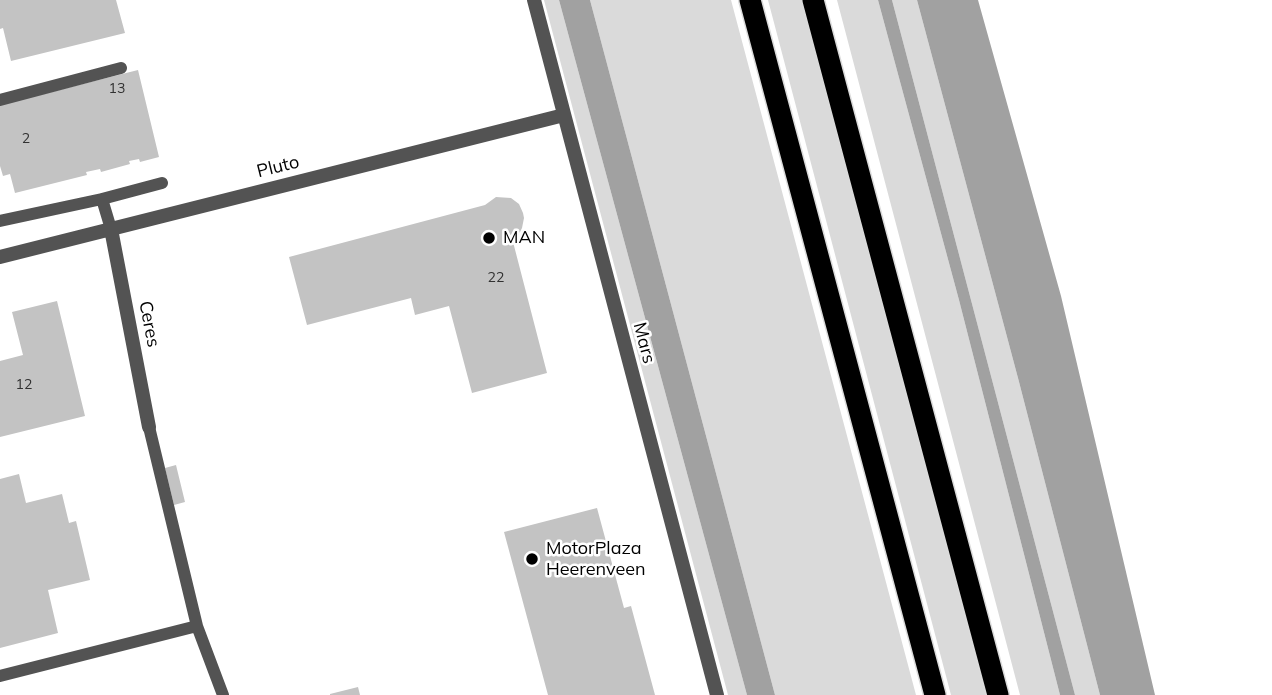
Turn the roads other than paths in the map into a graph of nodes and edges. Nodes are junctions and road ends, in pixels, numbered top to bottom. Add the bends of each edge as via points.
1 (534, 0) edge
2 (750, 0) edge
3 (813, 0) edge
4 (121, 68) dead end
5 (0, 100) edge
6 (564, 115) junction
7 (162, 183) dead end
8 (102, 199) junction
9 (0, 220) edge
10 (111, 229) junction
11 (0, 257) edge
12 (149, 427) joint
13 (197, 626) junction
14 (0, 676) edge
15 (223, 695) edge
16 (717, 695) edge
17 (935, 695) edge
18 (998, 695) edge

1 - 6 street, Mars
2 - 17 highway
3 - 18 highway
4 - 5 lane
6 - 10 street, Pluto
6 - 16 street, Mars
7 - 8 lane
8 - 9 lane
8 - 10 lane
10 - 11 street, Pluto
10 - 12 street, Ceres
12 - 13 lane
13 - 14 lane
13 - 15 lane

